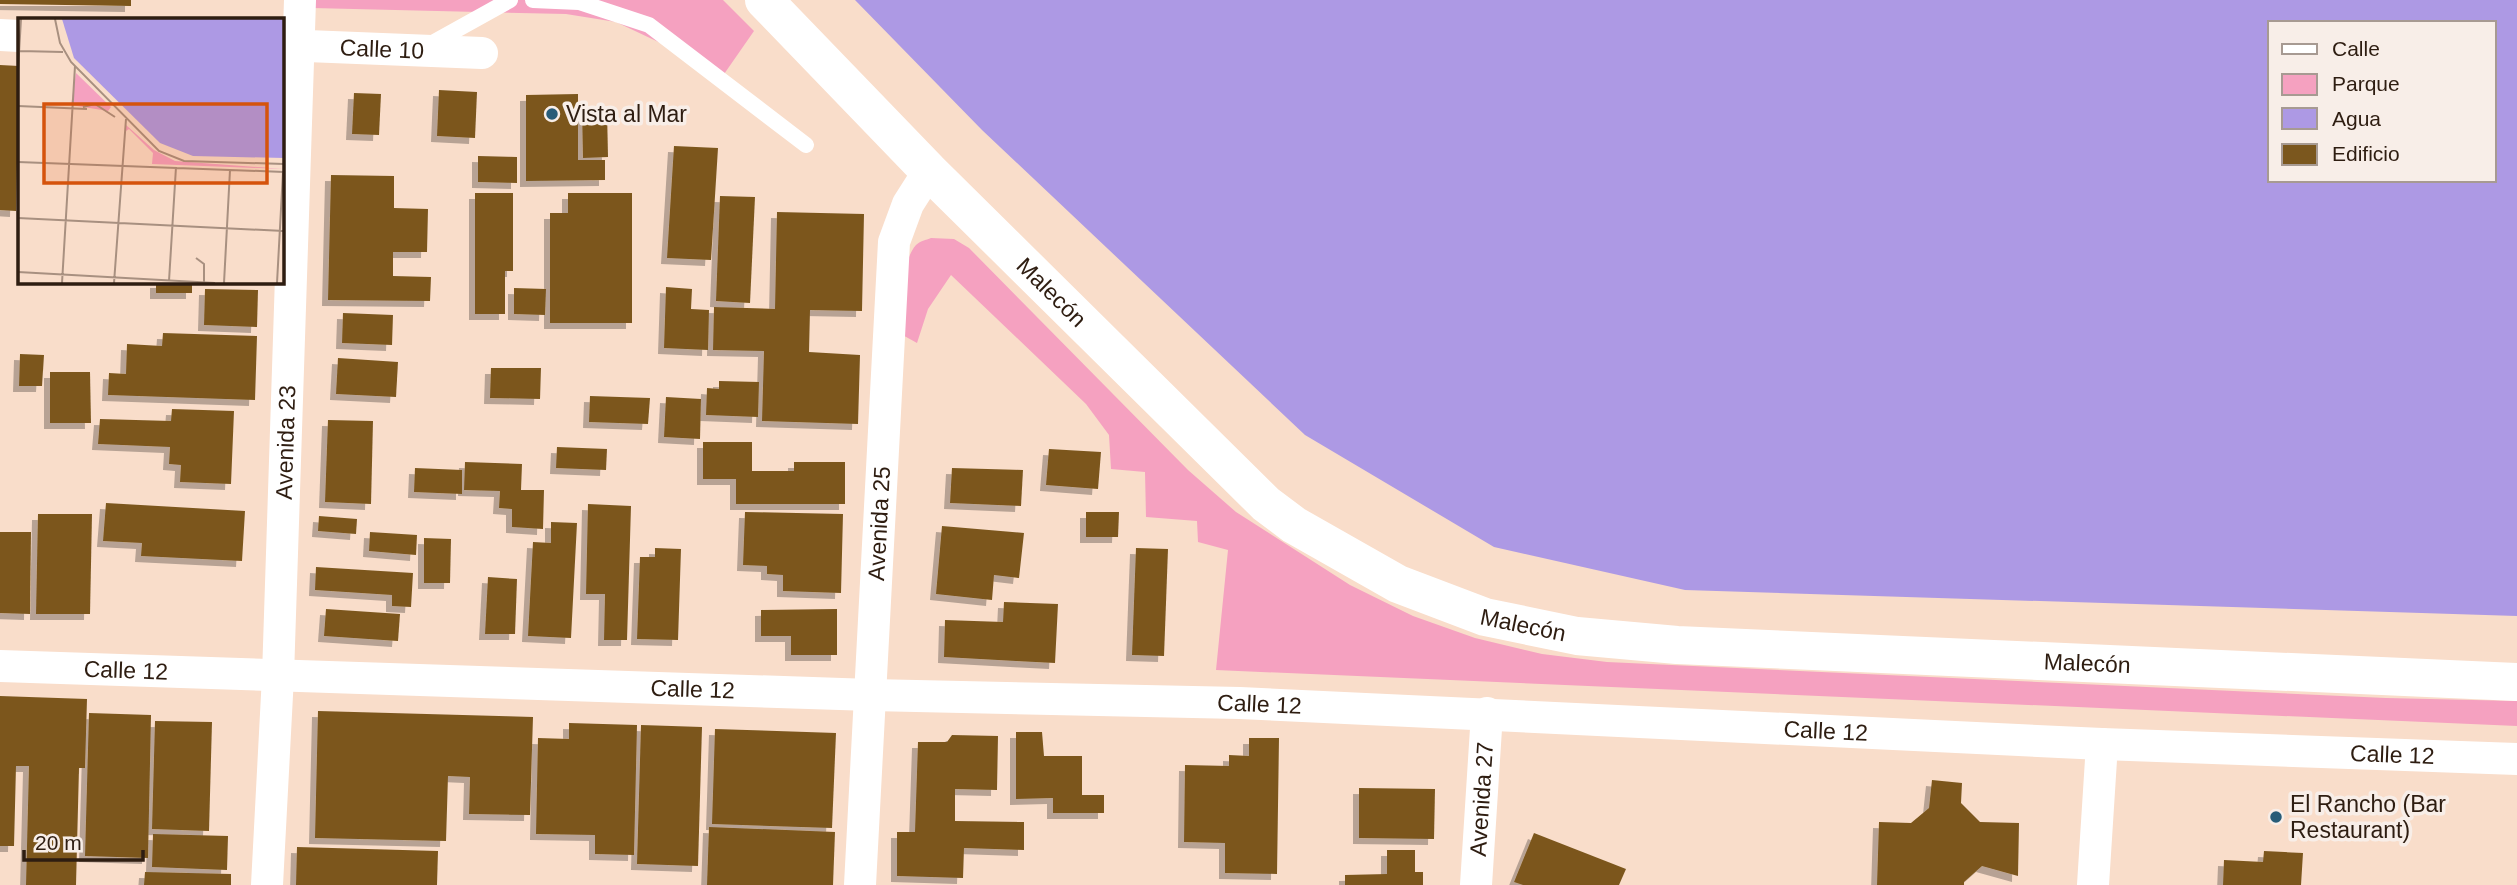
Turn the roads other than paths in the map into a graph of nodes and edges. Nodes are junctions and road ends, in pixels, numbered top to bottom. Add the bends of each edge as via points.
1 (300, 0) edge
2 (510, 0) edge
3 (533, 0) edge
4 (764, 0) edge
5 (0, 35) edge
6 (18, 36) edge
7 (290, 46) edge
8 (421, 50) junction
9 (482, 53) dead end
10 (806, 145) dead end
11 (929, 171) junction
12 (0, 666) edge
13 (278, 676) junction
14 (2517, 682) edge
15 (872, 695) junction
16 (1487, 713) junction
17 (2102, 744) junction
18 (2517, 759) edge
19 (267, 885) edge
20 (860, 885) edge
21 (1476, 885) edge
22 (2093, 885) edge

1 - 7 street, Avenida 23
2 - 8 lane
3 - 10 lane via 579,2 649,25
4 - 11 main road, Malecón
5 - 6 street
7 - 8 street, Calle 10
7 - 13 street, Avenida 23
8 - 9 street, Calle 10
11 - 14 main road, Malecón via 1266,504 1294,526 1398,584 1485,617 1577,636 1677,645
11 - 15 street, Avenida 25 via 908,204 894,242
12 - 13 street, Calle 12
13 - 15 street, Calle 12
13 - 19 street, Avenida 23
15 - 16 street, Calle 12 via 1240,702
15 - 20 street, Avenida 25
16 - 17 street, Calle 12
16 - 21 street, Avenida 27
17 - 18 street, Calle 12
17 - 22 street

